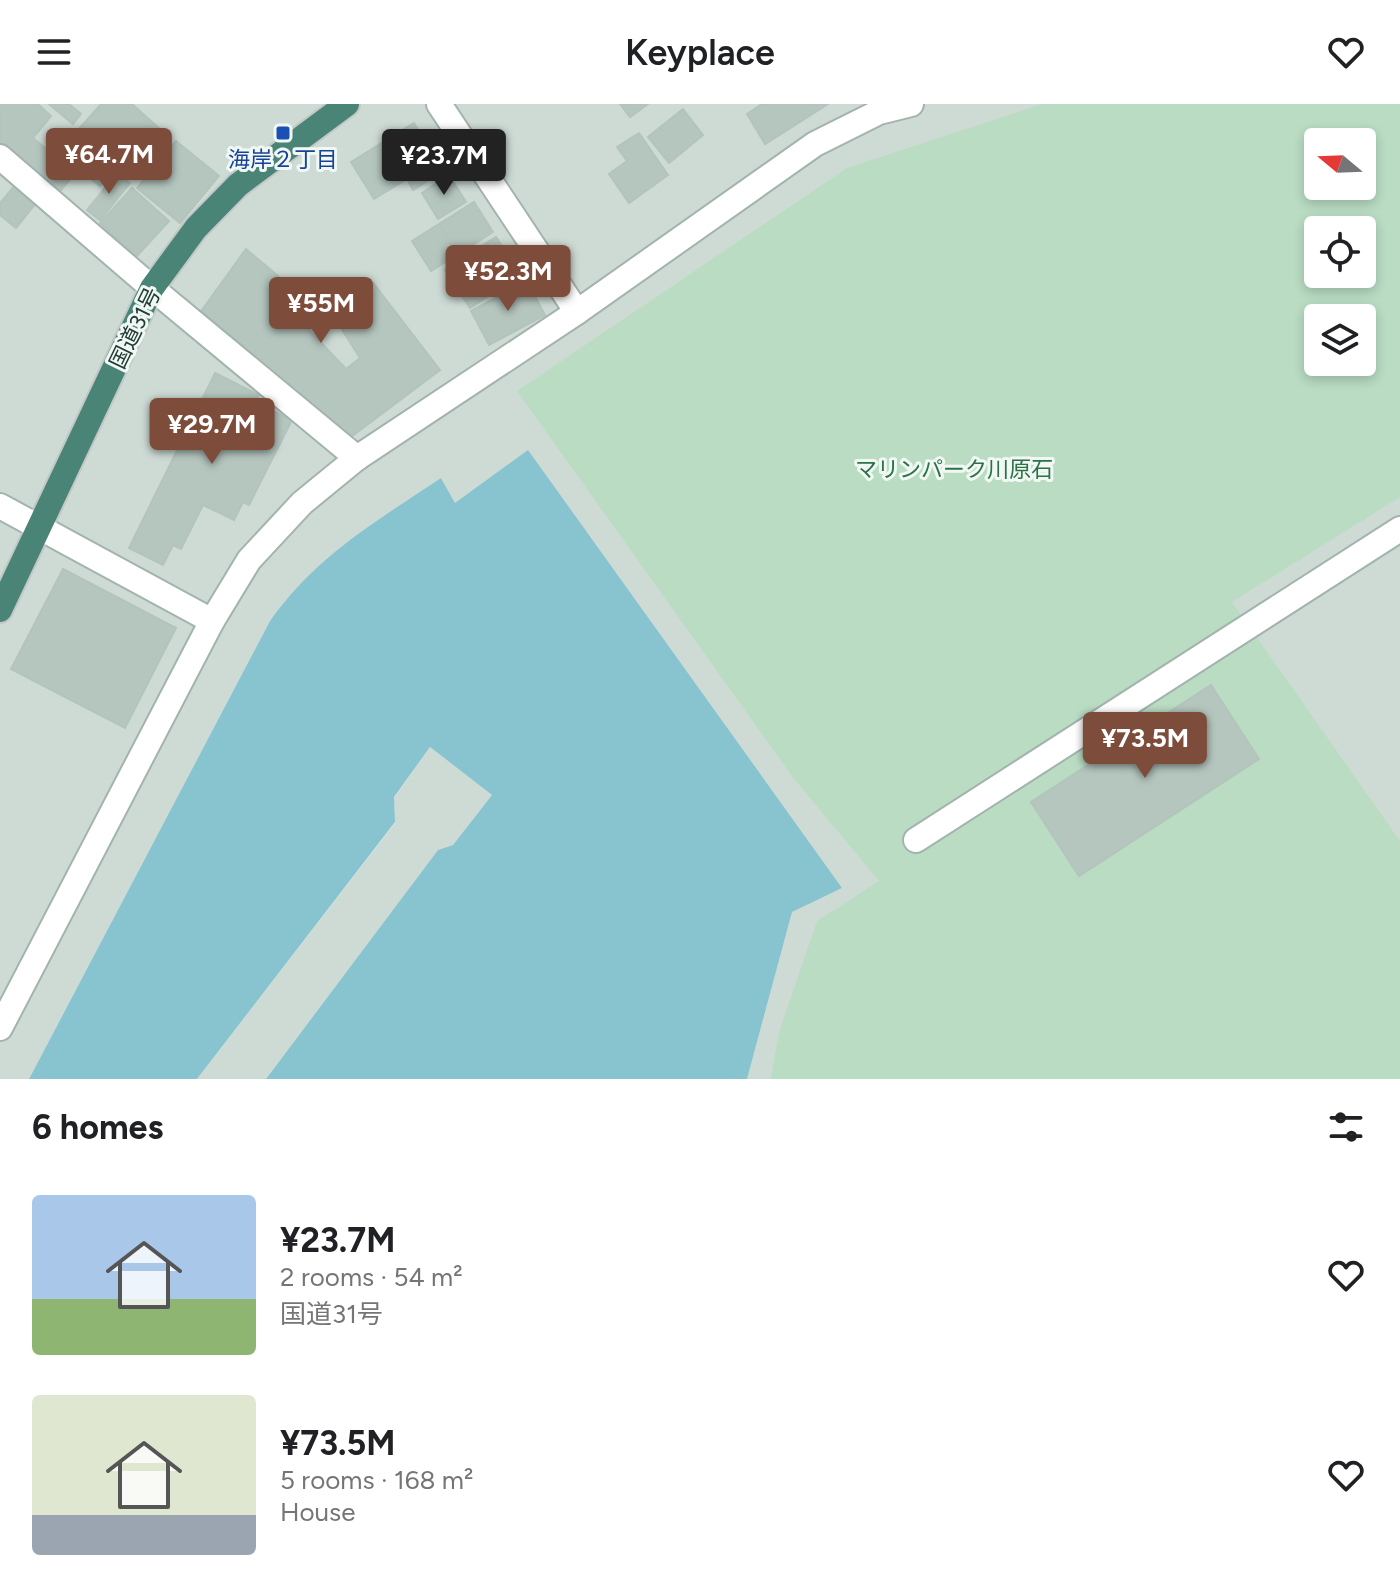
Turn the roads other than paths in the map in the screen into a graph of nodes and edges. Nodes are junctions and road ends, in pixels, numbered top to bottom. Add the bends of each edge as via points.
1 (347, 104) edge
2 (439, 104) edge
3 (911, 104) edge
4 (0, 157) edge
5 (152, 288) junction
6 (577, 312) junction
7 (357, 458) junction
8 (0, 506) edge
9 (42, 528) junction
10 (1400, 529) edge
11 (0, 610) edge
12 (212, 621) junction
13 (916, 840) dead end
14 (0, 1028) edge

1 - 5 highway, 国道31号 via 238,185 196,228
2 - 6 street
3 - 6 street via 879,112 815,144
4 - 5 street
5 - 7 street
5 - 9 highway, 国道31号
6 - 7 street
7 - 12 street via 302,503 249,560
8 - 9 street
9 - 11 highway, 国道31号
9 - 12 street
10 - 13 street
12 - 14 street

